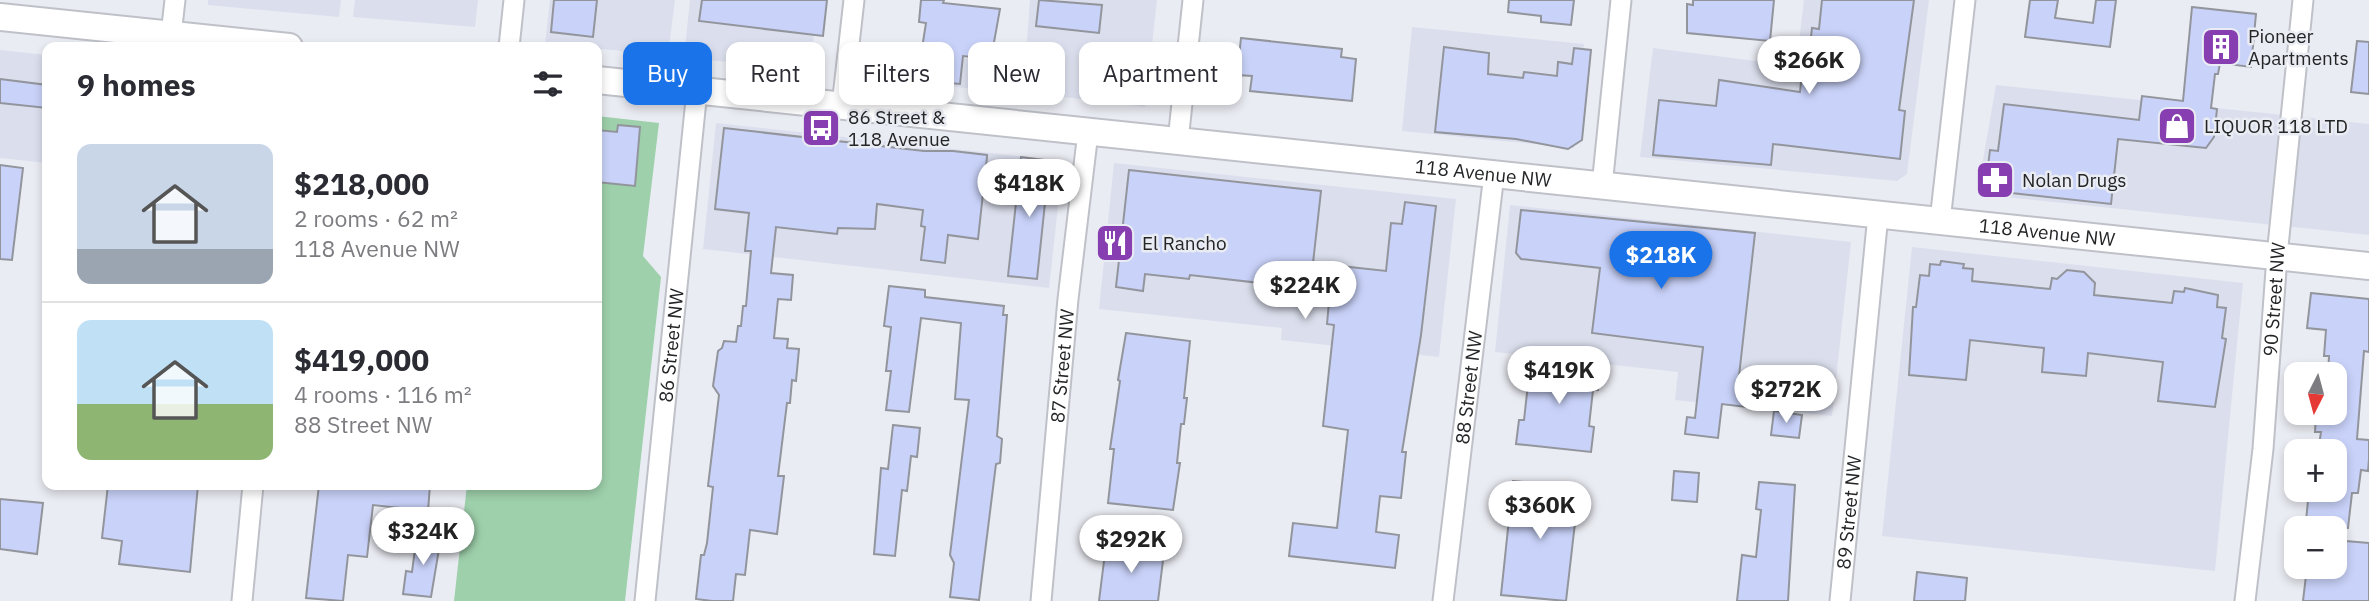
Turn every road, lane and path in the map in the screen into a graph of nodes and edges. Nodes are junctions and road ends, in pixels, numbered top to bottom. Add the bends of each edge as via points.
1 (175, 0) edge
2 (514, 0) edge
3 (854, 0) edge
4 (1193, 0) edge
5 (1621, 0) edge
6 (1965, 0) edge
7 (2303, 0) edge
8 (0, 17) edge
9 (171, 35) junction
10 (240, 42) edge
11 (510, 42) edge
12 (602, 80) edge
13 (623, 83) edge
14 (712, 92) edge
15 (695, 105) edge
16 (842, 106) junction
17 (1088, 132) junction
18 (1178, 141) junction
19 (1494, 174) junction
20 (1602, 186) junction
21 (1878, 215) junction
22 (1940, 222) junction
23 (2277, 256) junction
24 (2369, 266) edge
25 (253, 490) edge
26 (242, 601) edge
27 (645, 601) edge
28 (1041, 601) edge
29 (1443, 601) edge
30 (1840, 601) edge
31 (2245, 601) edge

1 - 9 street
2 - 11 street
3 - 16 street
4 - 18 street
5 - 20 street
6 - 22 street
7 - 23 street, 90 Street NW
8 - 9 main road
9 - 10 main road
12 - 13 main road, 118 Avenue NW
14 - 16 main road, 118 Avenue NW
15 - 27 street, 86 Street NW
16 - 17 main road, 118 Avenue NW
17 - 18 main road, 118 Avenue NW
17 - 28 street, 87 Street NW
18 - 19 main road, 118 Avenue NW
19 - 20 main road, 118 Avenue NW
19 - 29 street, 88 Street NW
20 - 21 main road, 118 Avenue NW
21 - 22 main road, 118 Avenue NW
21 - 30 street, 89 Street NW
22 - 23 main road, 118 Avenue NW
23 - 24 main road, 118 Avenue NW
23 - 31 street, 90 Street NW via 2263,449
25 - 26 street

